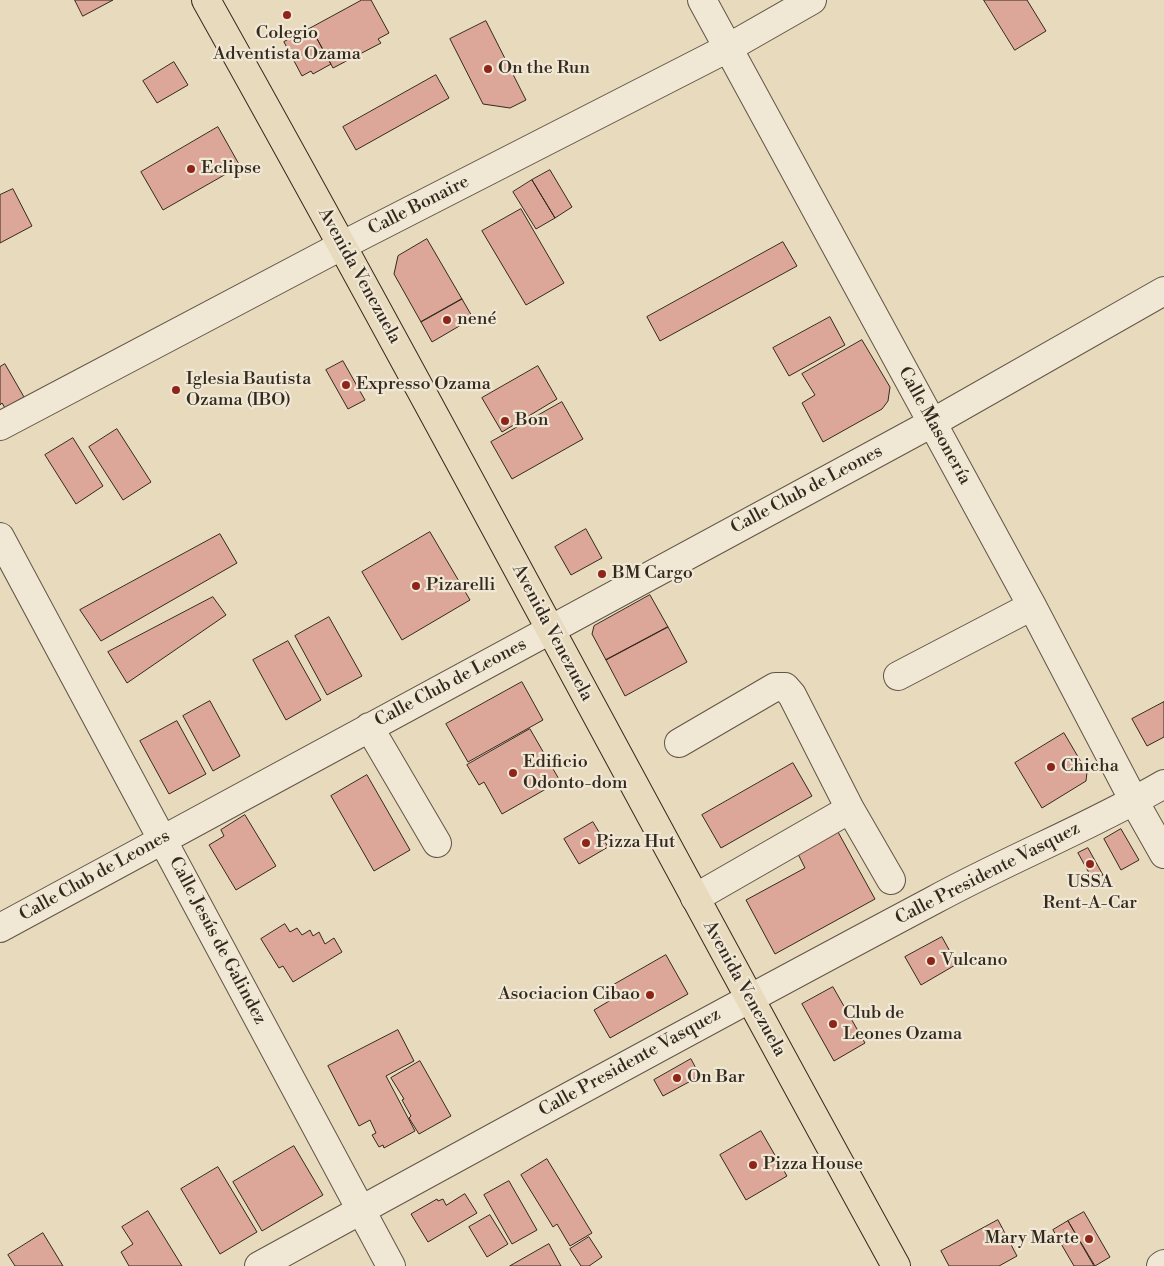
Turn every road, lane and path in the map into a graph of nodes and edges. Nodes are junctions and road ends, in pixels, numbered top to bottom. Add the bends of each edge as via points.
1 (206, 0) edge
2 (702, 0) edge
3 (812, 0) edge
4 (728, 48) junction
5 (343, 245) junction
6 (1164, 291) edge
7 (932, 423) junction
8 (0, 426) edge
9 (0, 537) edge
10 (1032, 606) junction
11 (550, 629) junction
12 (898, 676) dead end
13 (369, 727) junction
14 (679, 743) dead end
15 (1164, 784) edge
16 (1134, 801) junction
17 (850, 809) junction
18 (163, 839) junction
19 (437, 843) dead end
20 (1164, 854) edge
21 (891, 880) dead end
22 (695, 898) junction
23 (0, 928) edge
24 (749, 998) junction
25 (361, 1210) junction
26 (258, 1266) edge
27 (391, 1266) edge
28 (896, 1266) edge

1 - 5 main road, Avenida Venezuela
2 - 4 street, Calle Masonería
3 - 4 street, Calle Bonaire
4 - 5 street, Calle Bonaire
4 - 7 street, Calle Masonería
5 - 8 street, Calle Bonaire
5 - 11 main road, Avenida Venezuela
6 - 7 street, Calle Club de Leones
7 - 10 street, Calle Masonería
7 - 11 street, Calle Club de Leones
9 - 18 street, Calle Jesús de Galindez
10 - 12 street
10 - 16 street, Calle Masonería
11 - 13 street, Calle Club de Leones
11 - 22 main road, Avenida Venezuela
13 - 18 street, Calle Club de Leones
13 - 19 street
14 - 17 street via 775,687 785,687
15 - 16 street, Calle Presidente Vasquez
16 - 20 street, Calle Masonería
16 - 24 street, Calle Presidente Vasquez via 981,875
17 - 21 street
17 - 22 street
18 - 23 street, Calle Club de Leones
18 - 25 street, Calle Jesús de Galindez
22 - 24 main road, Avenida Venezuela
24 - 25 street, Calle Presidente Vasquez
24 - 28 main road, Avenida Venezuela
25 - 26 street, Calle Presidente Vasquez
25 - 27 street, Calle Jesús de Galindez

